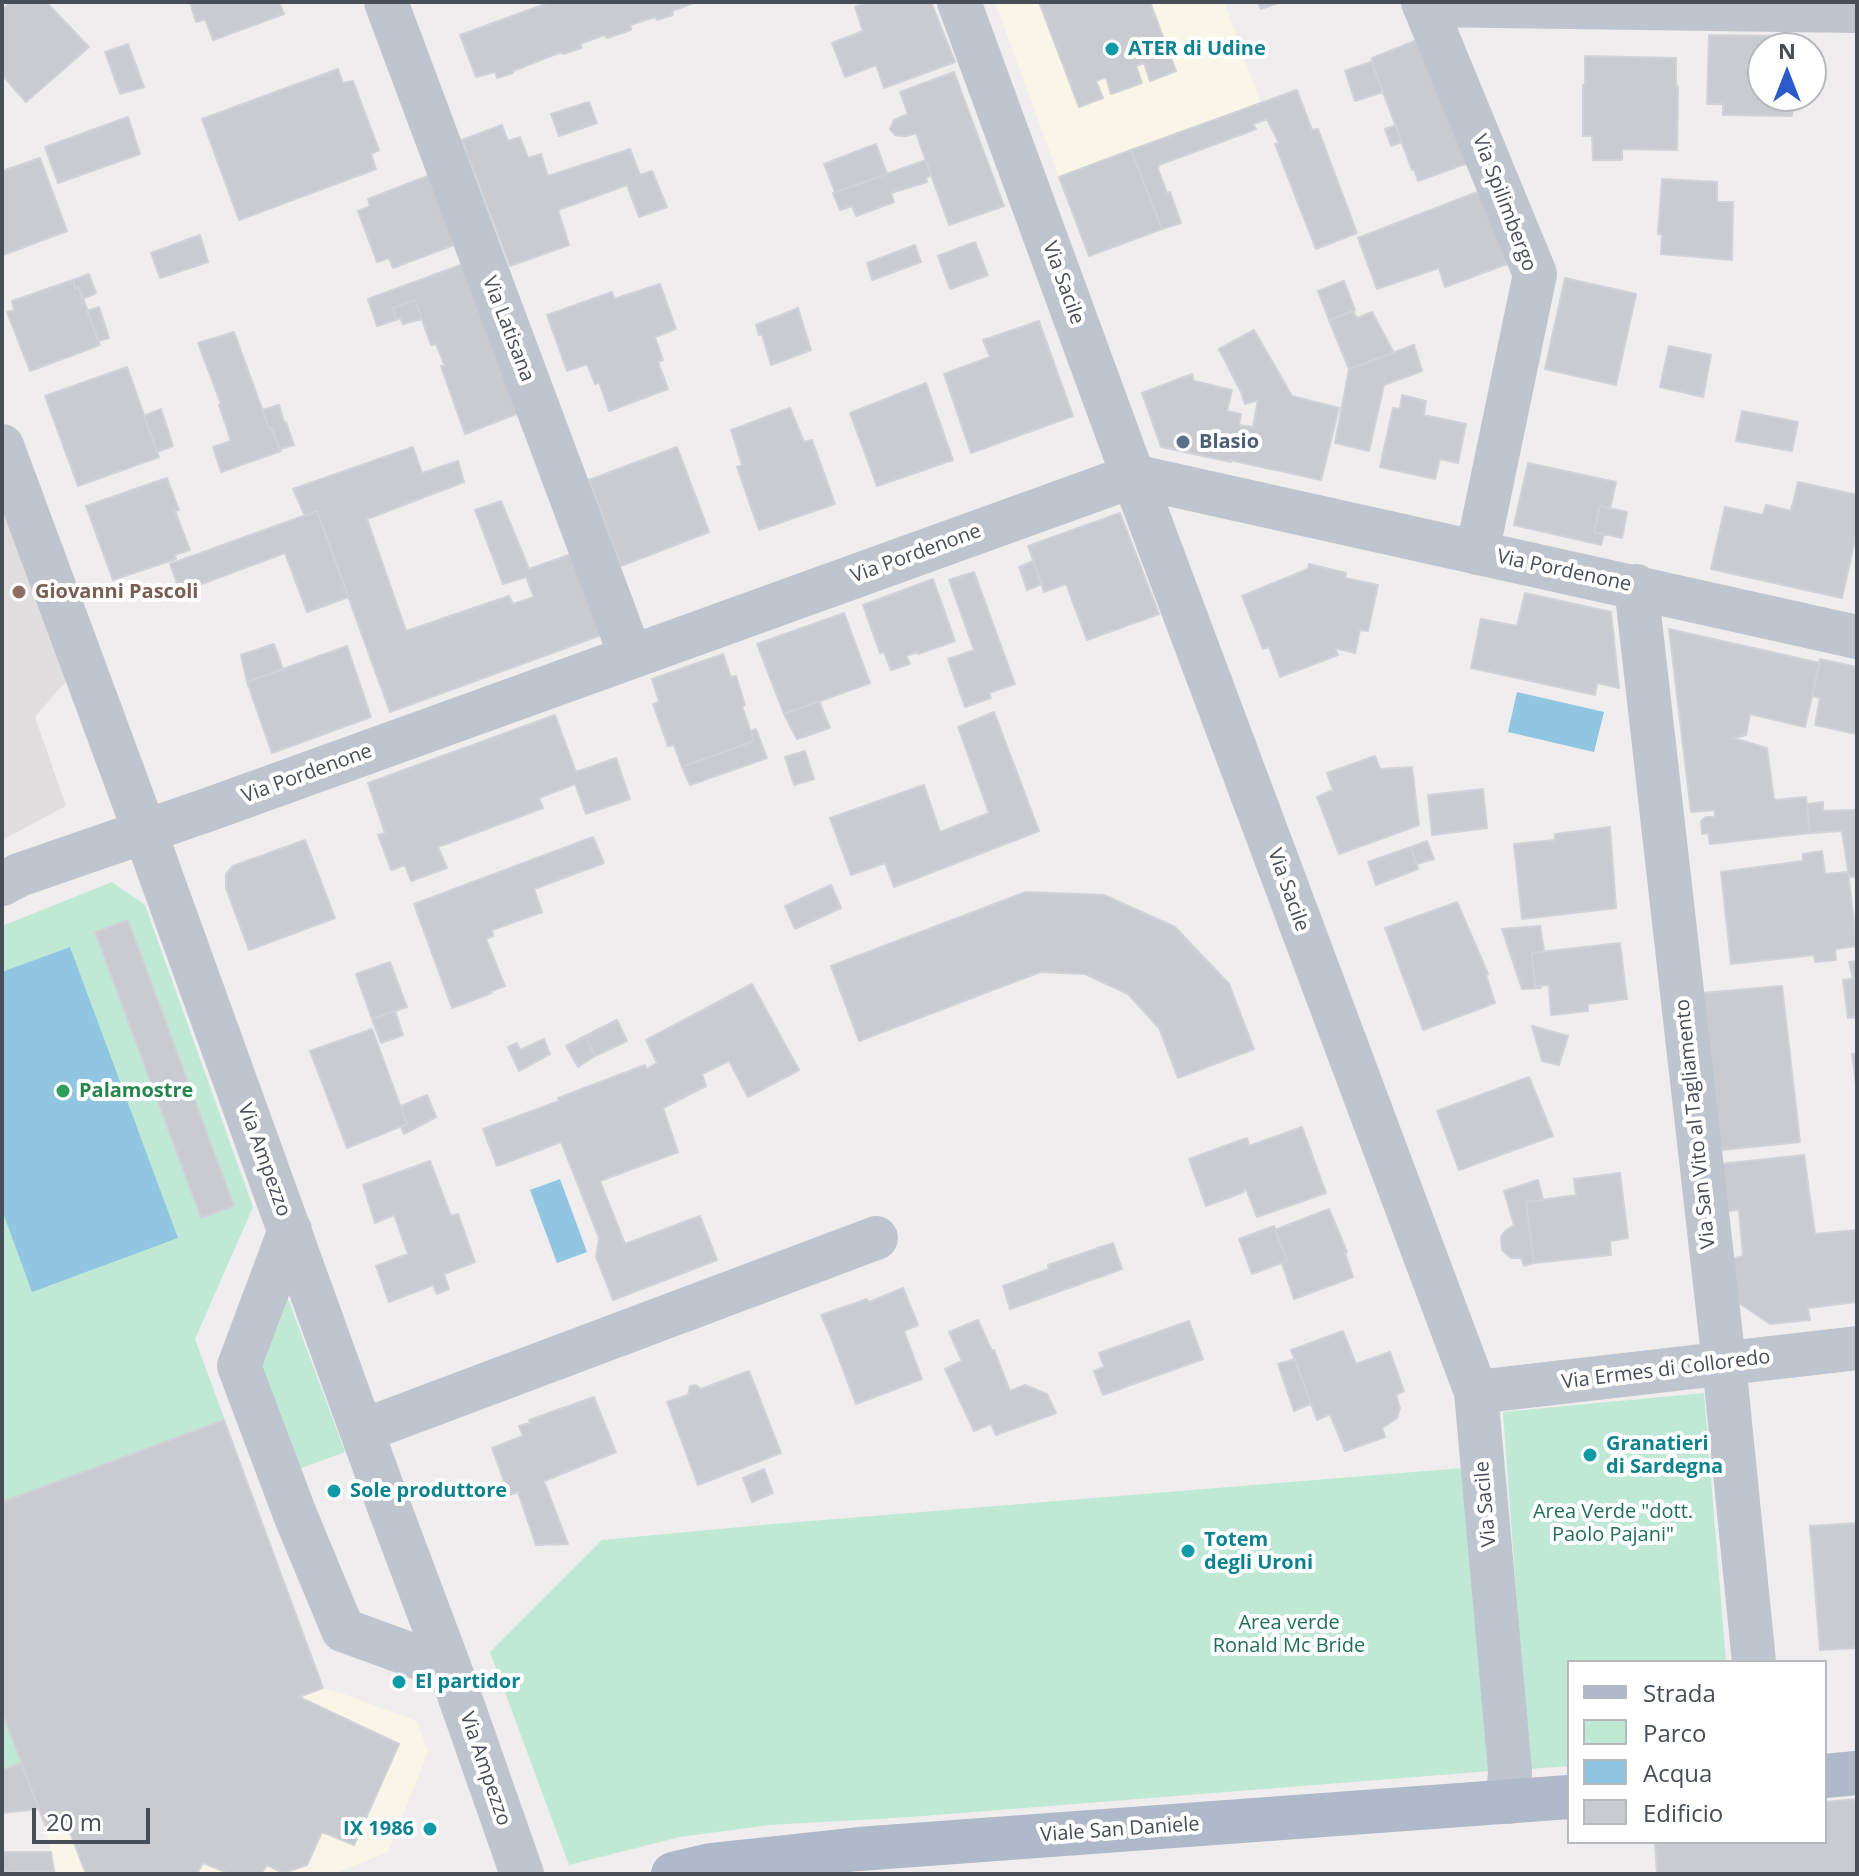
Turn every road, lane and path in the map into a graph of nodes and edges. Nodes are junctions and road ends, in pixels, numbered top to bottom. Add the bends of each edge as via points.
1 (386, 2) edge
2 (959, 2) edge
3 (1423, 3) edge
4 (1857, 11) edge
5 (2, 446) edge
6 (1133, 476) junction
7 (1477, 553) junction
8 (1636, 586) junction
9 (1857, 637) edge
10 (631, 657) junction
11 (145, 832) junction
12 (2, 884) edge
13 (290, 1230) junction
14 (876, 1238) dead end
15 (1857, 1348) edge
16 (1724, 1363) junction
17 (1476, 1392) junction
18 (362, 1431) junction
19 (1754, 1660) edge
20 (450, 1669) junction
21 (1857, 1773) edge
22 (1827, 1776) edge
23 (1567, 1797) edge
24 (1508, 1802) junction
25 (522, 1874) edge
26 (673, 1874) edge

1 - 10 street, Via Latisana
2 - 6 street, Via Sacile
3 - 4 street
3 - 7 street, Via Spilimbergo via 1535,274
5 - 11 street, Via Ampezzo
6 - 7 street, Via Pordenone
6 - 10 street, Via Pordenone
6 - 17 street, Via Sacile
7 - 8 street, Via Pordenone
8 - 9 street, Via Pordenone
8 - 16 street, Via San Vito al Tagliamento
10 - 11 street, Via Pordenone
11 - 12 street, Via Pordenone
11 - 13 street, Via Ampezzo
13 - 18 street, Via Ampezzo
13 - 20 street via 239,1366 343,1630
14 - 18 street
15 - 16 street, Via Ermes di Colloredo
16 - 17 street, Via Ermes di Colloredo
16 - 19 street, Via San Vito al Tagliamento
17 - 24 street, Via Sacile via 1510,1771
18 - 20 street, Via Ampezzo
20 - 25 street, Via Ampezzo
21 - 22 main road
23 - 24 main road, Viale San Daniele
24 - 26 main road, Viale San Daniele via 859,1849

